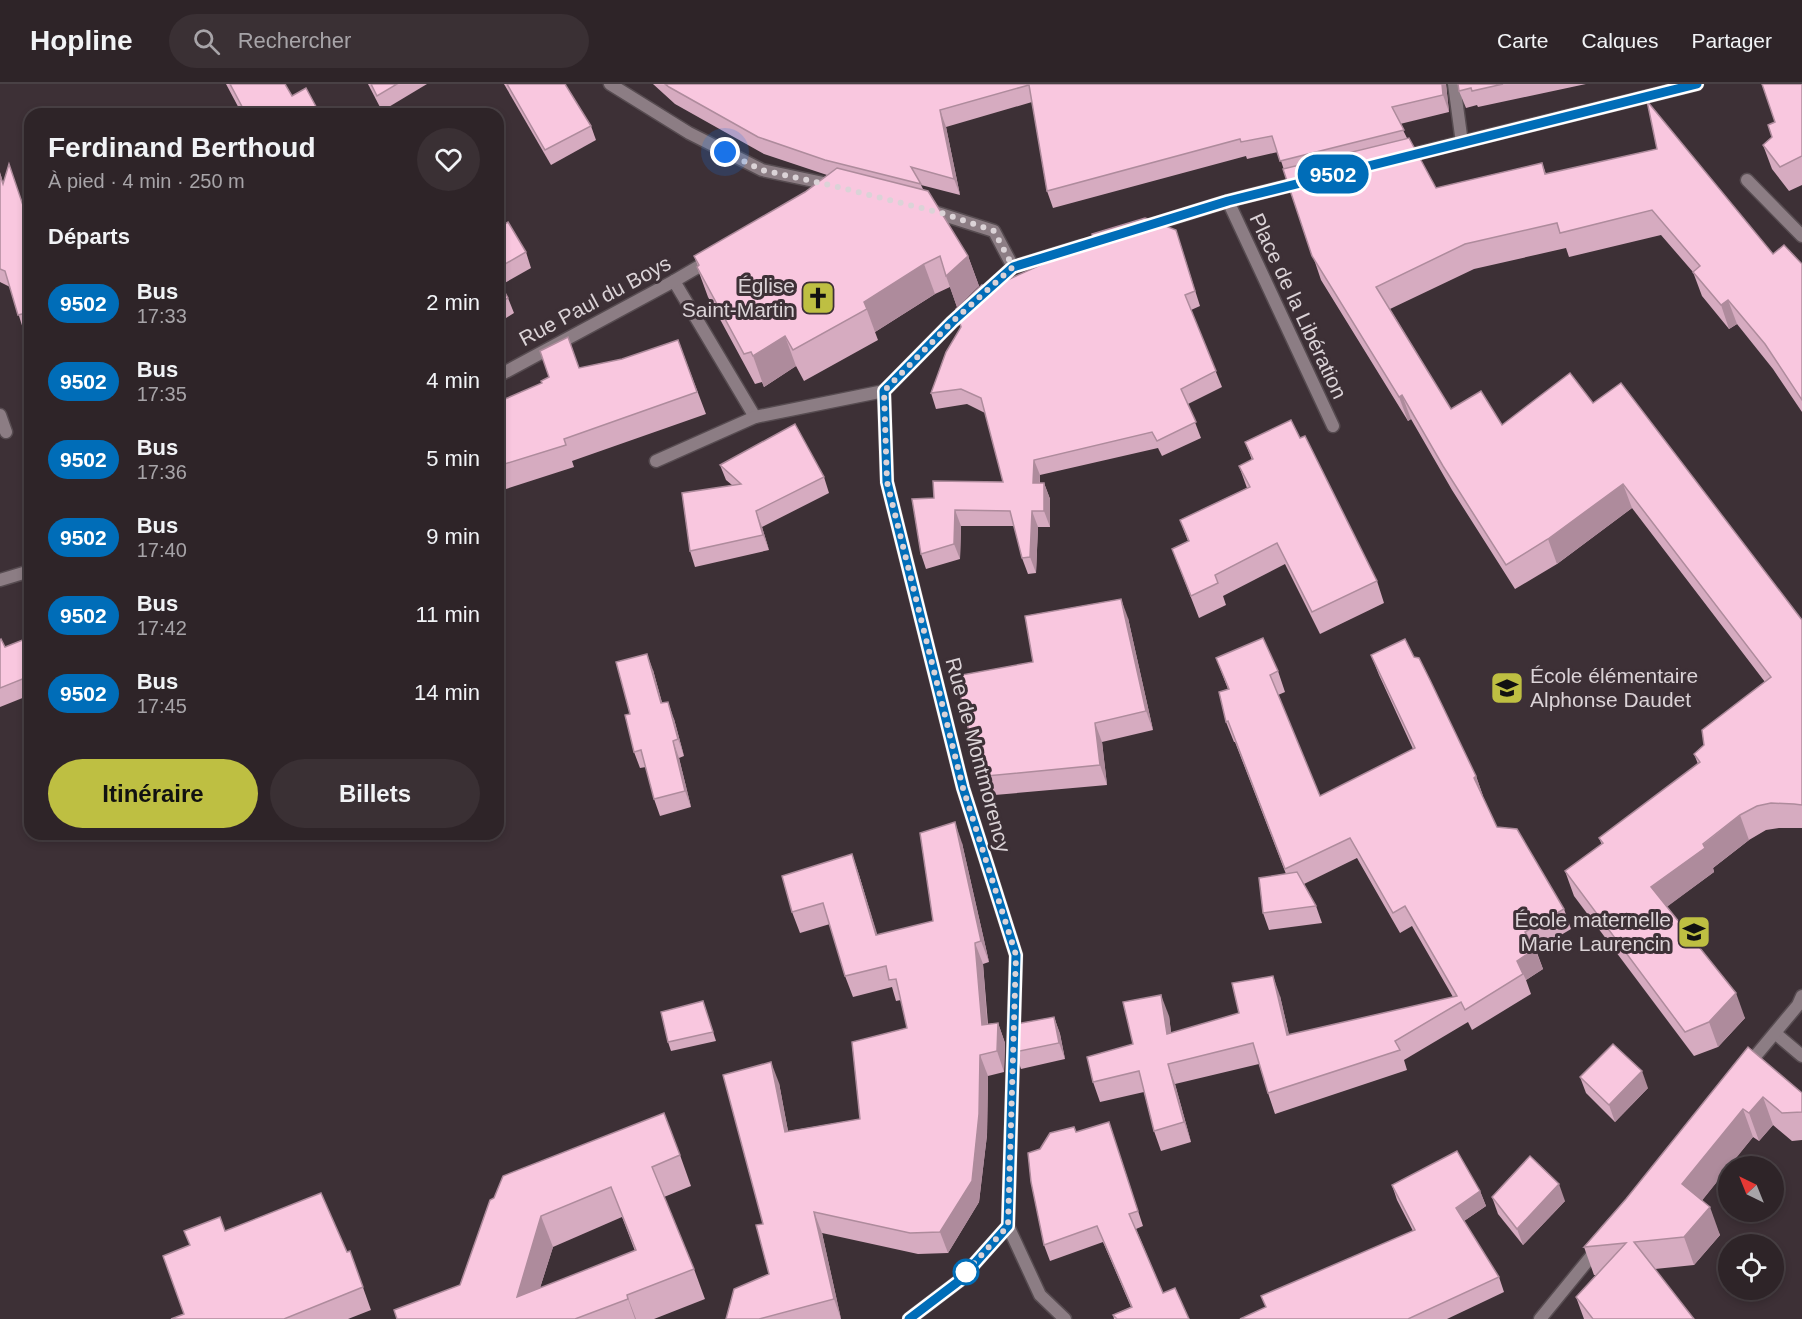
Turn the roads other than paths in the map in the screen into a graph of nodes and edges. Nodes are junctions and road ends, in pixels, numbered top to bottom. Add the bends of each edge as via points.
1 (610, 84) edge
2 (1454, 84) edge
3 (1697, 84) edge
4 (1462, 142) junction
5 (1394, 159) edge
6 (1314, 179) edge
7 (1747, 180) dead end
8 (814, 198) edge
9 (1228, 201) junction
10 (913, 206) edge
11 (1126, 232) edge
12 (1802, 236) edge
13 (1092, 243) edge
14 (724, 252) edge
15 (1013, 267) junction
16 (674, 281) junction
17 (504, 373) edge
18 (884, 391) junction
19 (0, 415) edge
20 (755, 417) junction
21 (1333, 426) dead end
22 (6, 432) dead end
23 (656, 460) dead end
24 (24, 573) edge
25 (0, 580) edge
26 (1802, 996) edge
27 (1775, 1032) junction
28 (1802, 1056) edge
29 (1737, 1079) edge
30 (1008, 1226) junction
31 (1608, 1236) edge
32 (909, 1319) edge
33 (1065, 1319) edge
34 (1540, 1319) edge

1 - 8 street via 689,133 762,170 840,187
2 - 4 street
3 - 4 street
4 - 5 street
6 - 9 street
7 - 12 street
9 - 11 street
9 - 21 street, Place de la Libération
10 - 15 street via 994,231
13 - 15 street
14 - 16 street, Rue Paul du Boys
15 - 18 street
16 - 17 street, Rue Paul du Boys
16 - 20 street
18 - 20 street
18 - 30 street, Rue de Montmorency via 887,482 963,788 1016,955
19 - 22 street
20 - 23 street
24 - 25 street
26 - 27 street
27 - 28 street
27 - 29 street
30 - 32 street via 959,1281
30 - 33 street, Rue de Montmorency via 1040,1295
31 - 34 street

